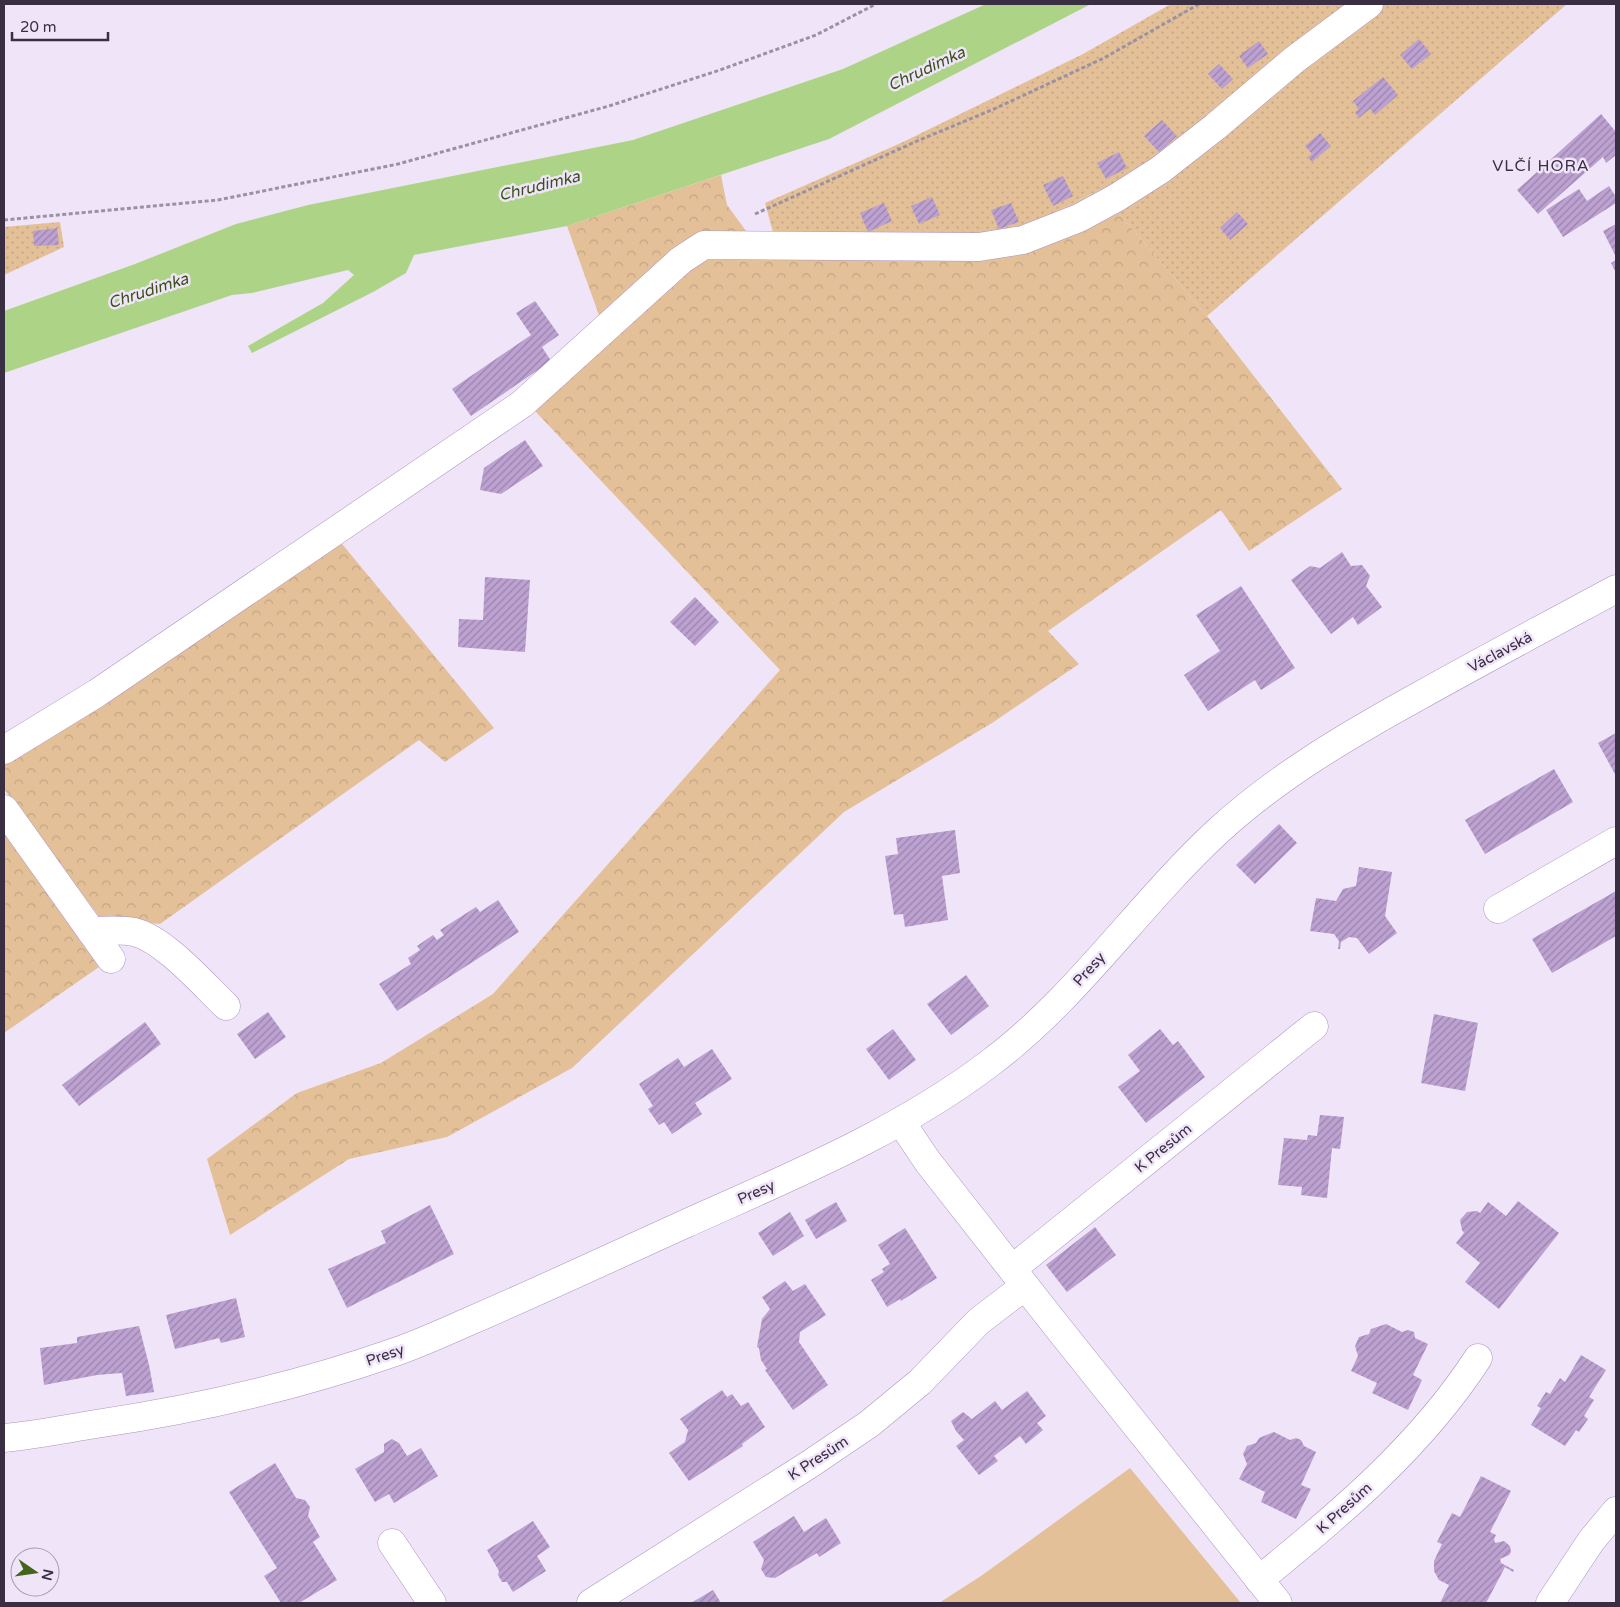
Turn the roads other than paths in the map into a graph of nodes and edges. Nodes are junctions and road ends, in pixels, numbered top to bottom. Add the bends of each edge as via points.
1 (1369, 4) edge
2 (1616, 589) edge
3 (1383, 716) joint
4 (4, 750) edge
5 (4, 809) edge
6 (1616, 841) edge
7 (1498, 909) dead end
8 (91, 931) junction
9 (111, 958) dead end
10 (226, 1006) dead end
11 (1314, 1026) dead end
12 (901, 1122) junction
13 (1018, 1277) junction
14 (1478, 1358) dead end
15 (4, 1438) edge
16 (1616, 1511) edge
17 (392, 1543) dead end
18 (1259, 1580) junction
19 (432, 1603) edge
20 (590, 1603) edge
21 (1278, 1603) edge
22 (1550, 1603) edge

1 - 4 street via 1294,60 1160,170 1079,218 1023,240 979,247 704,245 681,260 522,404 97,693
2 - 3 street, Václavská
3 - 12 street, Presy via 1296,771 1232,819 1021,1039 940,1099
5 - 8 street
6 - 7 street
8 - 9 street
8 - 10 street via 133,932 148,937 171,953
11 - 13 street, K Presům
12 - 13 street via 928,1162
12 - 15 street, Presy via 794,1175 522,1299 399,1351 216,1404
13 - 18 street
13 - 20 street, K Presům via 920,1382 869,1424
14 - 18 street, K Presům via 1459,1387 1408,1448 1316,1534
16 - 22 street
17 - 19 street
18 - 21 street

